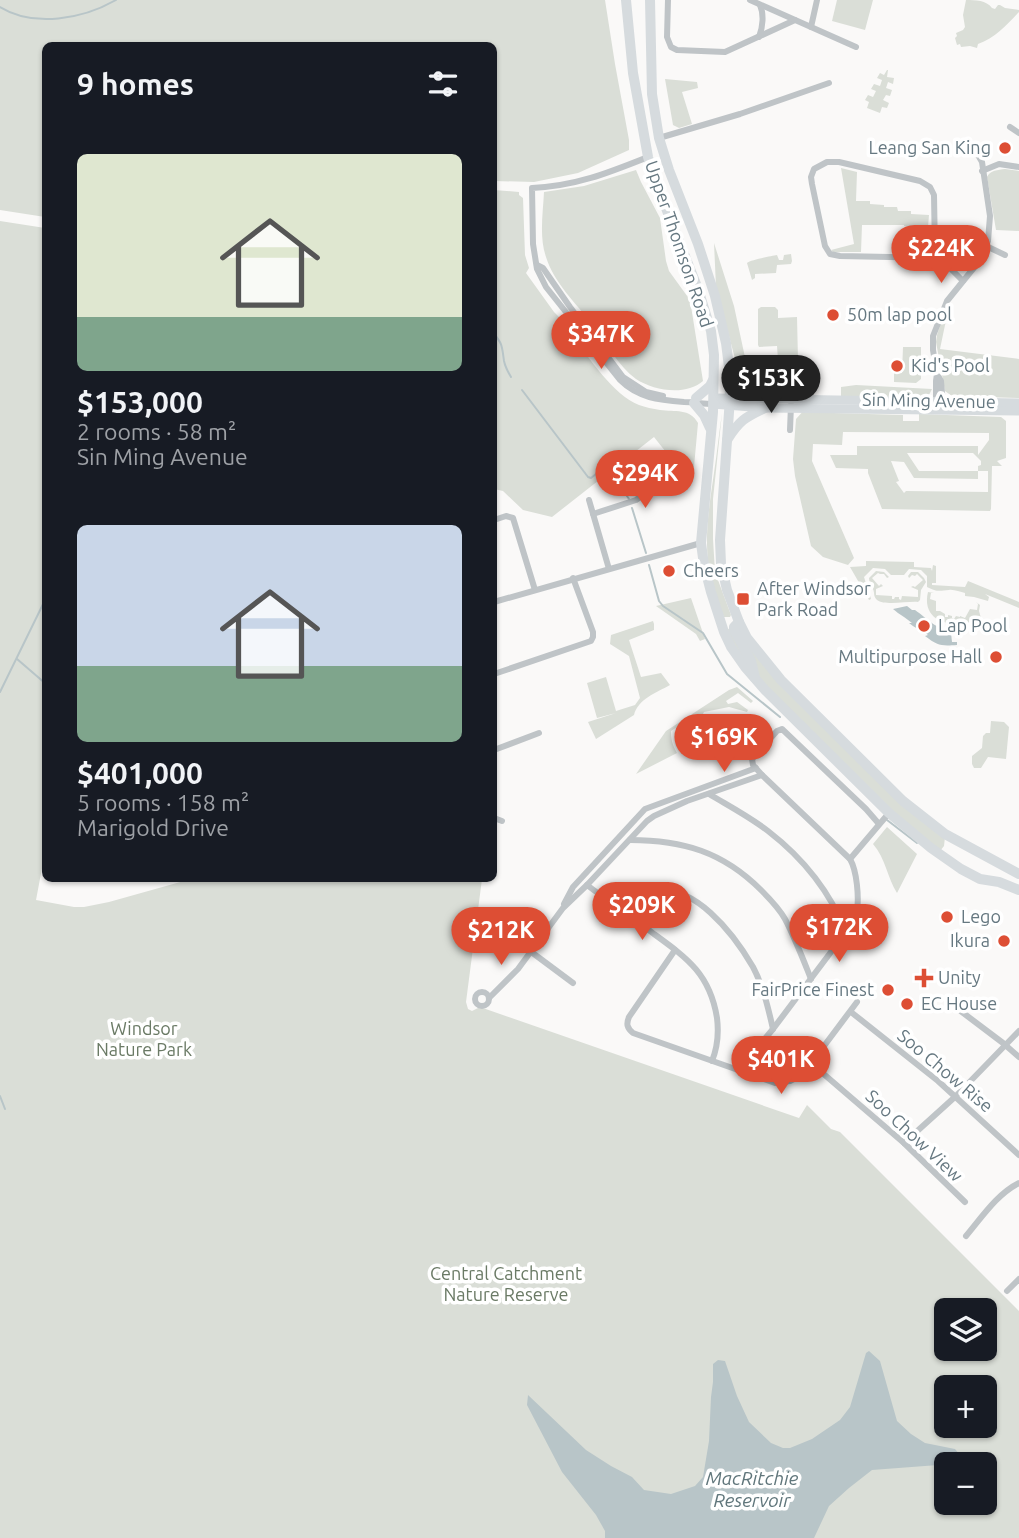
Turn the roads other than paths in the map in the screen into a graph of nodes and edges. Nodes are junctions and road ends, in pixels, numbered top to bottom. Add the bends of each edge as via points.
1 (626, 0) edge
2 (650, 0) edge
3 (668, 0) edge
4 (750, 0) edge
5 (817, 0) edge
6 (760, 4) junction
7 (795, 20) junction
8 (811, 27) junction
9 (759, 37) junction
10 (856, 47) dead end
11 (829, 83) dead end
12 (1010, 127) dead end
13 (1019, 133) edge
14 (659, 138) junction
15 (978, 155) dead end
16 (648, 157) junction
17 (1019, 166) edge
18 (982, 171) junction
19 (986, 246) junction
20 (1005, 255) dead end
21 (939, 258) junction
22 (963, 281) junction
23 (729, 367) junction
24 (715, 373) junction
25 (751, 399) junction
26 (695, 400) junction
27 (713, 401) junction
28 (729, 402) junction
29 (1019, 403) edge
30 (791, 404) junction
31 (940, 406) junction
32 (765, 408) junction
33 (1019, 411) edge
34 (790, 430) dead end
35 (711, 432) junction
36 (725, 444) junction
37 (678, 469) dead end
38 (589, 500) dead end
39 (593, 514) junction
40 (497, 519) edge
41 (701, 542) junction
42 (609, 569) junction
43 (573, 579) junction
44 (535, 590) junction
45 (497, 601) edge
46 (738, 617) junction
47 (718, 618) junction
48 (497, 673) edge
49 (755, 678) junction
50 (540, 733) dead end
51 (497, 749) edge
52 (756, 768) junction
53 (762, 775) junction
54 (709, 794) junction
55 (888, 813) junction
56 (497, 819) edge
57 (502, 821) dead end
58 (879, 824) junction
59 (945, 834) junction
60 (630, 840) junction
61 (939, 854) junction
62 (850, 859) junction
63 (1019, 874) edge
64 (587, 885) junction
65 (1019, 890) edge
66 (563, 908) junction
67 (625, 912) junction
68 (846, 932) junction
69 (676, 950) junction
70 (530, 951) junction
71 (811, 979) junction
72 (573, 983) dead end
73 (489, 998) dead end
74 (857, 1002) dead end
75 (950, 1003) dead end
76 (851, 1012) junction
77 (773, 1029) junction
78 (1019, 1031) edge
79 (1006, 1045) junction
80 (1019, 1057) edge
81 (712, 1060) junction
82 (812, 1064) junction
83 (739, 1070) junction
84 (956, 1096) junction
85 (904, 1143) junction
86 (1019, 1155) edge
87 (1019, 1183) edge
88 (965, 1202) dead end
89 (966, 1236) dead end
90 (1019, 1279) edge
91 (1007, 1291) dead end

1 - 16 main road, Upper Thomson Road
2 - 14 main road, Upper Thomson Road via 652,94
3 - 9 street via 667,37 673,49 725,52
4 - 6 street
5 - 8 street
6 - 7 street
6 - 9 street
7 - 8 street
7 - 9 street
8 - 10 street
11 - 14 street
12 - 13 street
14 - 23 main road, Upper Thomson Road via 715,296
15 - 18 street
16 - 24 main road, Upper Thomson Road via 698,289 711,331
16 - 26 street via 581,182 532,188 537,270 620,380 635,392
17 - 18 street via 999,164
18 - 19 street via 990,224
19 - 20 street
19 - 22 street
21 - 21 street via 830,254 812,184 814,169 839,162 930,187 934,250
21 - 22 street
22 - 31 street via 947,301 932,342 941,381
23 - 25 main road
23 - 28 main road, Upper Thomson Road
24 - 26 main road via 710,386
24 - 27 main road, Upper Thomson Road
25 - 28 main road, Sin Ming Avenue
25 - 30 main road, Sin Ming Avenue
26 - 27 street
26 - 35 main road
27 - 28 main road
27 - 35 main road, Upper Thomson Road
28 - 32 main road, Sin Ming Avenue
28 - 36 main road, Upper Thomson Road
29 - 31 main road, Sin Ming Avenue
30 - 31 main road, Sin Ming Avenue
30 - 32 main road, Sin Ming Avenue
30 - 34 street
31 - 33 main road, Sin Ming Avenue
32 - 36 main road via 738,423
35 - 41 main road, Upper Thomson Road
36 - 46 main road, Upper Thomson Road via 721,564
37 - 39 street via 636,500
38 - 39 street
39 - 42 street
40 - 44 street via 510,516 516,522
41 - 42 street
41 - 47 main road, Upper Thomson Road
42 - 43 street
43 - 44 street
43 - 48 street via 593,632 591,641
44 - 45 street
46 - 47 main road
46 - 49 main road via 734,630
46 - 59 main road, Upper Thomson Road via 747,638 781,680 903,801
47 - 49 main road, Upper Thomson Road via 731,647
49 - 55 main road, Upper Thomson Road
50 - 51 street
52 - 53 street
52 - 58 street via 754,756 782,729
52 - 66 street via 645,809 573,887
53 - 54 street
53 - 62 street
54 - 60 street via 654,816
54 - 68 street via 768,831 800,860 831,901
55 - 58 street
55 - 61 main road, Upper Thomson Road
56 - 57 street
58 - 62 street
59 - 61 main road via 950,849
59 - 63 main road, Upper Thomson Road
60 - 64 street
60 - 71 street via 679,844 707,852 745,874 785,919
61 - 65 main road, Upper Thomson Road via 980,879
62 - 68 street via 855,869 857,908
64 - 66 street
64 - 67 street
66 - 70 street
67 - 69 street
67 - 77 street via 648,893 666,890 678,892 710,912 754,968
68 - 71 street
69 - 81 street via 702,976 712,996 718,1034
69 - 81 street via 627,1025 634,1033
70 - 72 street
70 - 73 street
71 - 77 street
74 - 76 street
75 - 79 street
76 - 82 street
76 - 84 street, Soo Chow Rise
77 - 83 street
78 - 79 street
79 - 80 street
79 - 84 street
81 - 83 street
82 - 83 street via 783,1083
82 - 85 street, Soo Chow View
84 - 85 street
84 - 86 street, Soo Chow Rise
85 - 88 street, Soo Chow View
87 - 89 street via 998,1199
90 - 91 street

